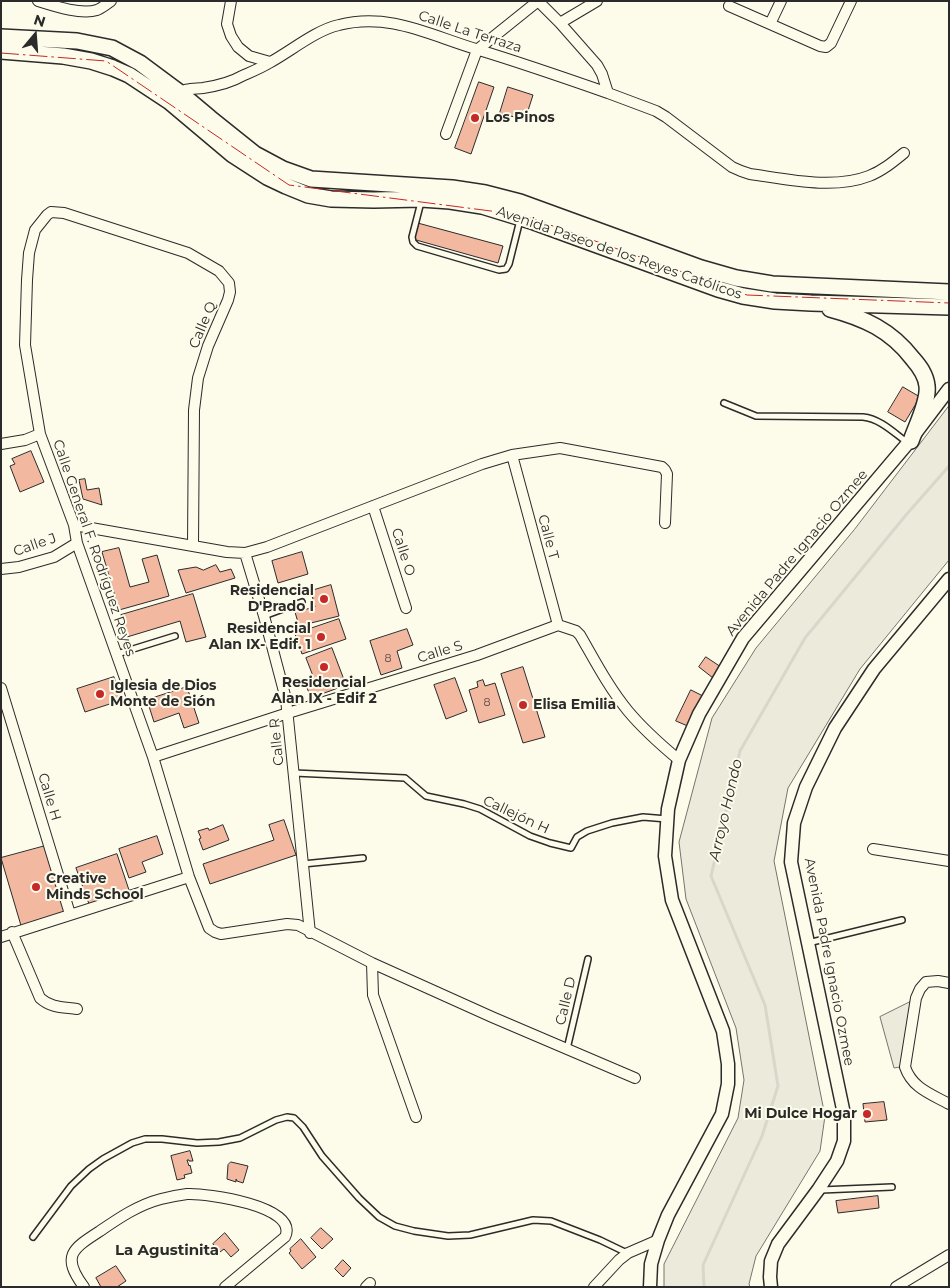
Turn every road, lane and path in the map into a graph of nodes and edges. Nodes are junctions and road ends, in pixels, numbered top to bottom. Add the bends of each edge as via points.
1 (38, 1) edge
2 (111, 1) edge
3 (231, 1) edge
4 (538, 1) edge
5 (597, 1) edge
6 (781, 1) edge
7 (851, 1) edge
8 (729, 6) dead end
9 (560, 24) junction
10 (770, 24) junction
11 (1, 37) edge
12 (477, 50) junction
13 (1, 51) edge
14 (270, 62) junction
15 (608, 93) junction
16 (174, 97) junction
17 (446, 134) dead end
18 (904, 153) dead end
19 (421, 199) junction
20 (47, 215) joint
21 (520, 217) junction
22 (949, 292) edge
23 (811, 304) junction
24 (949, 307) edge
25 (949, 389) edge
26 (724, 403) dead end
27 (40, 434) junction
28 (910, 442) junction
29 (1, 444) edge
30 (512, 455) junction
31 (373, 506) junction
32 (665, 522) dead end
33 (74, 525) junction
34 (77, 543) junction
35 (192, 545) junction
36 (245, 553) junction
37 (1, 569) edge
38 (949, 579) edge
39 (302, 602) dead end
40 (406, 608) dead end
41 (264, 616) junction
42 (558, 625) junction
43 (175, 636) dead end
44 (116, 654) junction
45 (1, 688) edge
46 (288, 713) junction
47 (153, 757) junction
48 (679, 760) junction
49 (294, 773) junction
50 (667, 819) junction
51 (873, 849) dead end
52 (363, 858) dead end
53 (949, 861) edge
54 (303, 864) junction
55 (189, 877) junction
56 (70, 914) junction
57 (902, 920) dead end
58 (12, 932) junction
59 (310, 932) junction
60 (1, 937) edge
61 (808, 943) junction
62 (588, 958) dead end
63 (372, 963) junction
64 (949, 983) edge
65 (76, 1009) dead end
66 (567, 1049) junction
67 (635, 1078) dead end
68 (949, 1104) edge
69 (416, 1117) dead end
70 (892, 1187) dead end
71 (818, 1190) junction
72 (33, 1237) dead end
73 (658, 1240) junction
74 (628, 1253) junction
75 (949, 1255) edge
76 (84, 1287) edge
77 (225, 1287) edge
78 (594, 1287) edge
79 (650, 1287) edge
80 (771, 1287) edge
81 (896, 1287) edge

1 - 2 street via 86,11 97,10
3 - 14 street via 227,24 238,47 249,56
4 - 9 street
4 - 12 street
5 - 9 street
6 - 10 street
7 - 10 street via 826,47
8 - 10 street
9 - 15 street via 600,69
11 - 16 main road, Avenida Paseo de los Reyes Católicos via 77,41 112,48 140,63
12 - 14 street, Calle La Terraza via 399,24 373,20 337,25
12 - 15 street, Calle La Terraza
12 - 17 street
13 - 16 main road, Avenida Paseo de los Reyes Católicos via 92,60
14 - 16 street, Calle La Terraza via 226,83
15 - 18 street, Calle La Terraza via 666,117 732,167 750,174 846,182 888,166
16 - 19 main road, Avenida Paseo de los Reyes Católicos via 233,155 286,186 331,199
16 - 22 main road, Avenida Paseo de los Reyes Católicos via 210,118 255,154 311,179 485,193 520,202 736,278 772,284
19 - 21 main road, Avenida Paseo de los Reyes Católicos via 482,206
19 - 21 lane via 412,237 417,246 499,270 506,269 509,264
20 - 27 street, Calle General F. Rodríguez Reyes via 35,230 29,253 25,344
20 - 35 street, Calle Q via 51,212 64,213 188,253 219,271 229,283 228,300 198,378 194,410
21 - 23 main road, Avenida Paseo de los Reyes Católicos via 718,289 743,296
23 - 24 main road, Avenida Paseo de los Reyes Católicos
23 - 28 main road via 863,319 893,337 921,368 927,387 926,397
25 - 28 street, Avenida Padre Ignacio Ozmee
26 - 28 lane via 756,416 871,418
27 - 29 street
27 - 33 street, Calle General F. Rodríguez Reyes
28 - 48 street, Avenida Padre Ignacio Ozmee via 743,638 699,714
30 - 31 street
30 - 32 street via 560,448 662,466 667,474
30 - 42 street, Calle T
31 - 36 street
31 - 40 street, Calle O
33 - 34 street, Calle General F. Rodríguez Reyes
33 - 35 street
34 - 37 street, Calle J via 54,557
34 - 44 street, Calle General F. Rodríguez Reyes
35 - 36 street
36 - 41 street, Calle R
38 - 61 street, Avenida Padre Ignacio Ozmee via 874,669 835,728 806,787 794,823 791,862
39 - 41 lane
41 - 46 street, Calle R
42 - 46 street, Calle S via 478,655
42 - 48 street via 576,630 628,711
43 - 44 lane
44 - 47 street, Calle General F. Rodríguez Reyes
45 - 56 street, Calle H
46 - 47 street, Calle S
46 - 49 street, Calle R
47 - 55 street, Calle General F. Rodríguez Reyes
48 - 50 street, Avenida Padre Ignacio Ozmee
49 - 50 lane, Callejón H via 405,778 426,796 480,809 530,836 572,848 577,837 612,823 644,817
49 - 54 street, Calle R
50 - 73 street, Avenida Padre Ignacio Ozmee via 665,856 672,900 723,1031 728,1084 722,1114
51 - 53 street
52 - 54 lane
54 - 59 street, Calle R
55 - 56 street
55 - 59 street, Calle General F. Rodríguez Reyes via 209,928 214,932 222,934 287,924 298,925
56 - 58 street
57 - 61 lane
58 - 60 street
58 - 65 street via 40,998 46,1004
59 - 63 street
61 - 71 street, Avenida Padre Ignacio Ozmee via 844,1114 844,1141 837,1161
62 - 66 lane, Calle D
63 - 66 street
63 - 69 street via 373,995
64 - 68 street via 926,982 920,989 906,1067 908,1076 917,1086
66 - 67 street
70 - 71 lane
71 - 80 street, Avenida Padre Ignacio Ozmee via 778,1244 771,1261
72 - 74 lane via 71,1186 103,1158 132,1143 145,1139 219,1142 240,1138 287,1117 294,1118 303,1127 322,1156 359,1198 379,1217 395,1226 448,1236 470,1235 534,1220 551,1221
73 - 74 street
73 - 79 street, Avenida Padre Ignacio Ozmee via 651,1264
74 - 78 street
75 - 81 street
76 - 77 street via 71,1261 80,1244 133,1210 161,1199 188,1194 242,1202 272,1211 286,1223 285,1237

